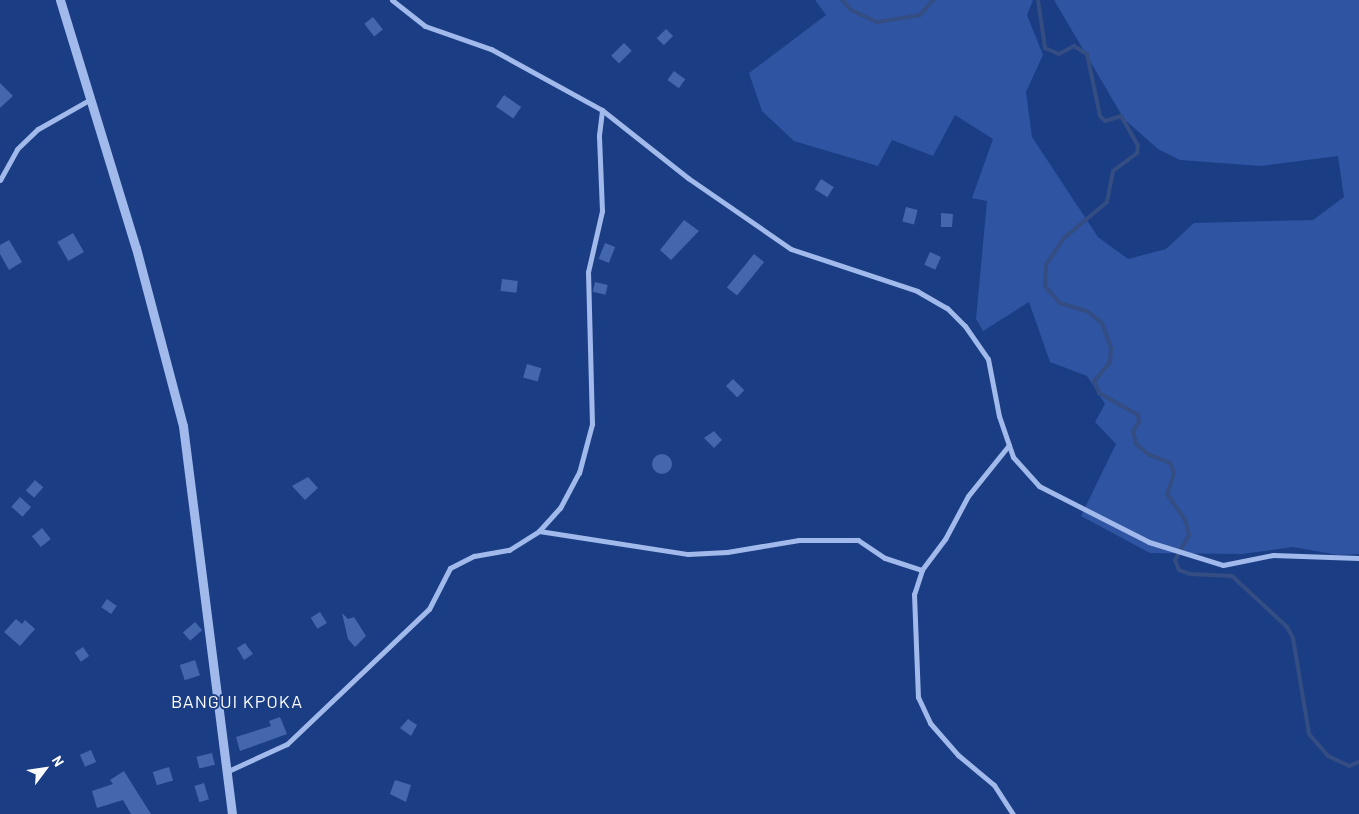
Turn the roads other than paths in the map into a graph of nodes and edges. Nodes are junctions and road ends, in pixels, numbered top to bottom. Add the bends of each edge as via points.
1 (60, 0) edge
2 (392, 0) edge
3 (89, 100) junction
4 (602, 110) junction
5 (0, 180) edge
6 (1009, 445) junction
7 (539, 531) junction
8 (1359, 558) edge
9 (922, 570) junction
10 (225, 772) junction
11 (232, 814) edge
12 (1013, 814) edge

1 - 3 street
2 - 4 street via 425,26 491,49
3 - 5 street via 38,129 17,149
3 - 10 street via 136,248 183,426
4 - 6 street via 688,178 791,249 918,292 947,308 965,326 988,359 999,416
4 - 7 street via 599,135 602,211 588,272 592,424 579,473 560,508
6 - 8 street via 1024,472 1039,486 1171,551 1223,565 1273,555
6 - 9 street via 968,496 945,539
7 - 9 street via 688,554 727,552 799,540 858,540 885,558
7 - 10 street via 509,550 474,556 450,568 429,609 288,744
9 - 12 street via 914,594 918,697 930,723 958,755 994,785
10 - 11 street

